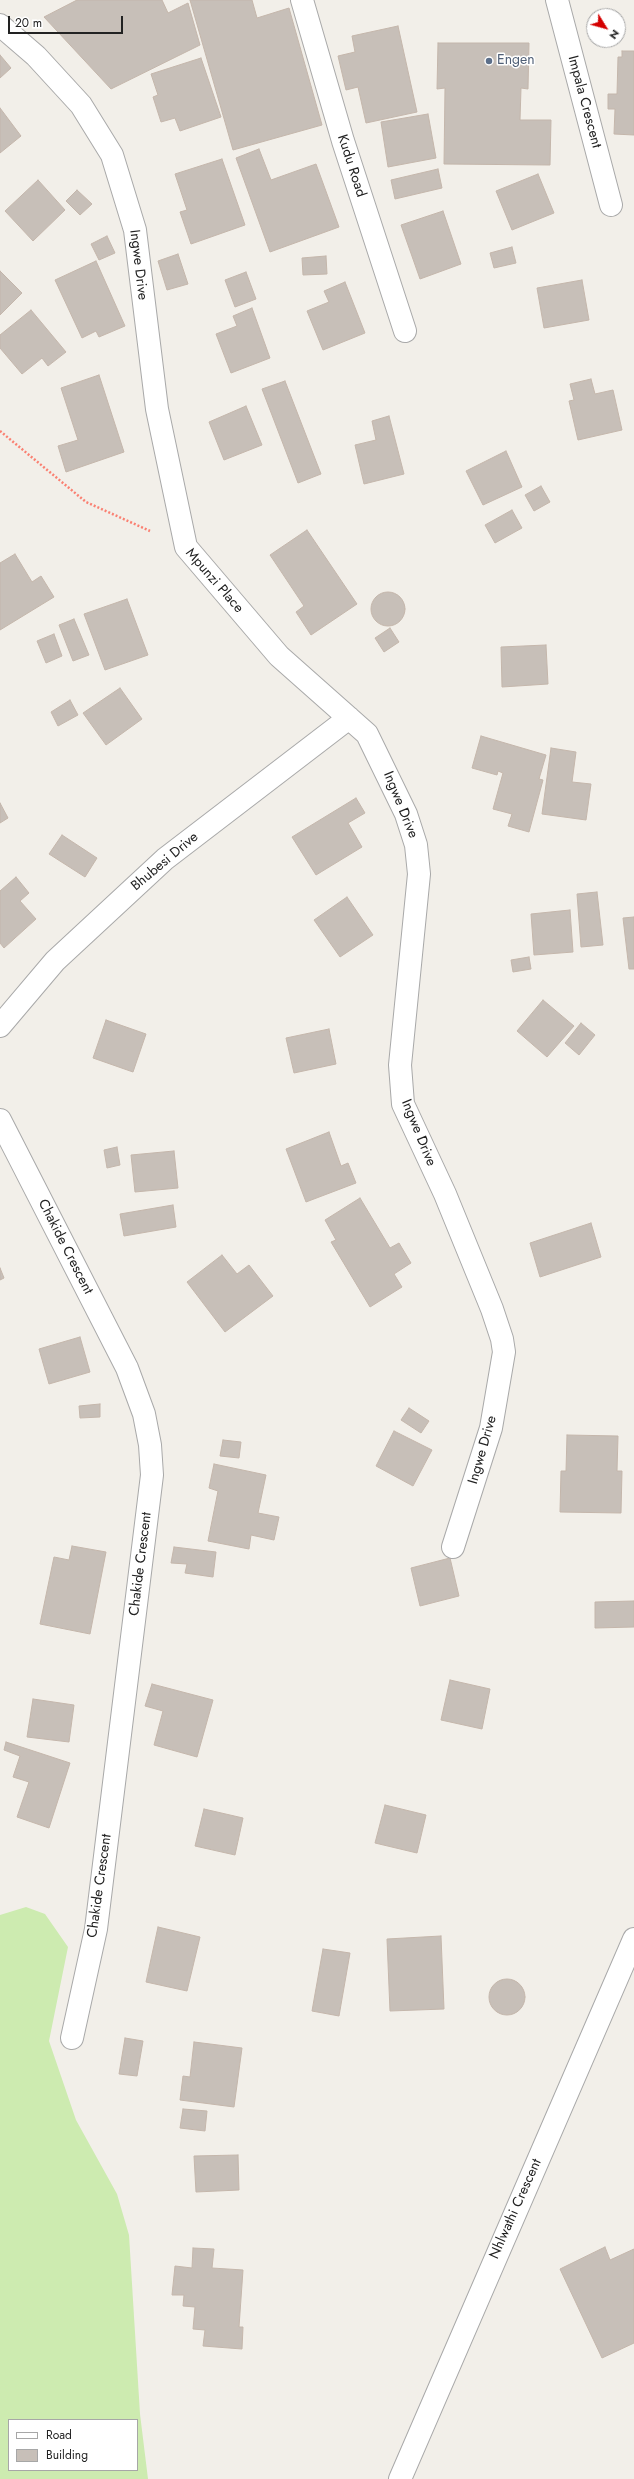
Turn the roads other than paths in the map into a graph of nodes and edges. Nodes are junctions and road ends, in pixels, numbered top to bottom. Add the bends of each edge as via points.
1 (302, 0) edge
2 (557, 0) edge
3 (0, 25) edge
4 (611, 205) dead end
5 (405, 331) dead end
6 (186, 547) joint
7 (349, 718) junction
8 (0, 1026) edge
9 (0, 1120) edge
10 (453, 1547) dead end
11 (634, 1939) edge
12 (72, 2038) dead end
13 (400, 2479) edge

1 - 5 street, Kudu Road via 343,141
2 - 4 street, Impala Crescent
3 - 6 street, Ingwe Drive via 36,56 81,105 112,155 135,230 157,410
6 - 7 street, Mpunzi Place via 279,656
7 - 8 street, Bhubesi Drive via 165,859 55,961
7 - 10 street, Ingwe Drive via 367,734 406,814 416,845 419,874 400,1065 403,1104 492,1309 504,1352 491,1428
9 - 12 street, Chakide Crescent via 128,1368 144,1414 150,1445 152,1475 96,1929
11 - 13 street, Nhlwathi Crescent

